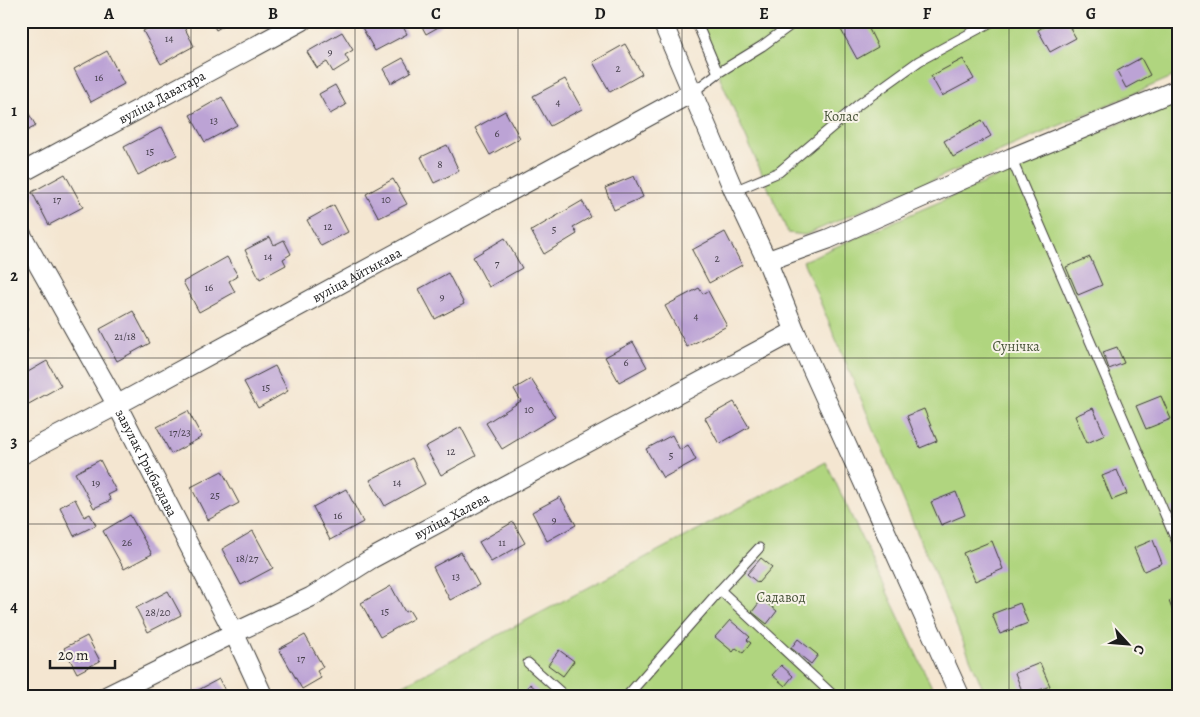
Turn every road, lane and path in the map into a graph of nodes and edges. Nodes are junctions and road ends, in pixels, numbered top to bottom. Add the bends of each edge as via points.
1 (302, 21) edge
2 (662, 21) edge
3 (696, 21) edge
4 (796, 21) edge
5 (993, 21) edge
6 (718, 73) junction
7 (1179, 89) edge
8 (693, 92) junction
9 (1011, 158) junction
10 (21, 173) edge
11 (734, 191) junction
12 (21, 234) edge
13 (767, 261) junction
14 (794, 332) junction
15 (117, 405) junction
16 (21, 455) edge
17 (1179, 547) edge
18 (759, 548) dead end
19 (720, 590) junction
20 (234, 633) junction
21 (528, 664) dead end
22 (107, 696) edge
23 (263, 696) edge
24 (565, 696) edge
25 (627, 696) edge
26 (834, 696) edge
27 (960, 696) edge

1 - 10 street, вуліца Даватара
2 - 8 street
3 - 6 lane
4 - 6 lane
5 - 11 lane via 919,60 858,105 779,172
6 - 8 lane
7 - 9 street
8 - 11 street
8 - 15 street, вуліца Айтыкава
9 - 13 street via 828,239
9 - 17 lane
11 - 13 street
12 - 15 street, завулак Грыбаедава
13 - 14 street
14 - 20 street, вуліца Халева via 371,559 311,598
14 - 27 street
15 - 16 street, вуліца Айтыкава
15 - 20 street, завулак Грыбаедава
18 - 19 lane
19 - 25 lane
19 - 26 lane
20 - 22 street, вуліца Халева
20 - 23 street, завулак Грыбаедава
21 - 24 lane

